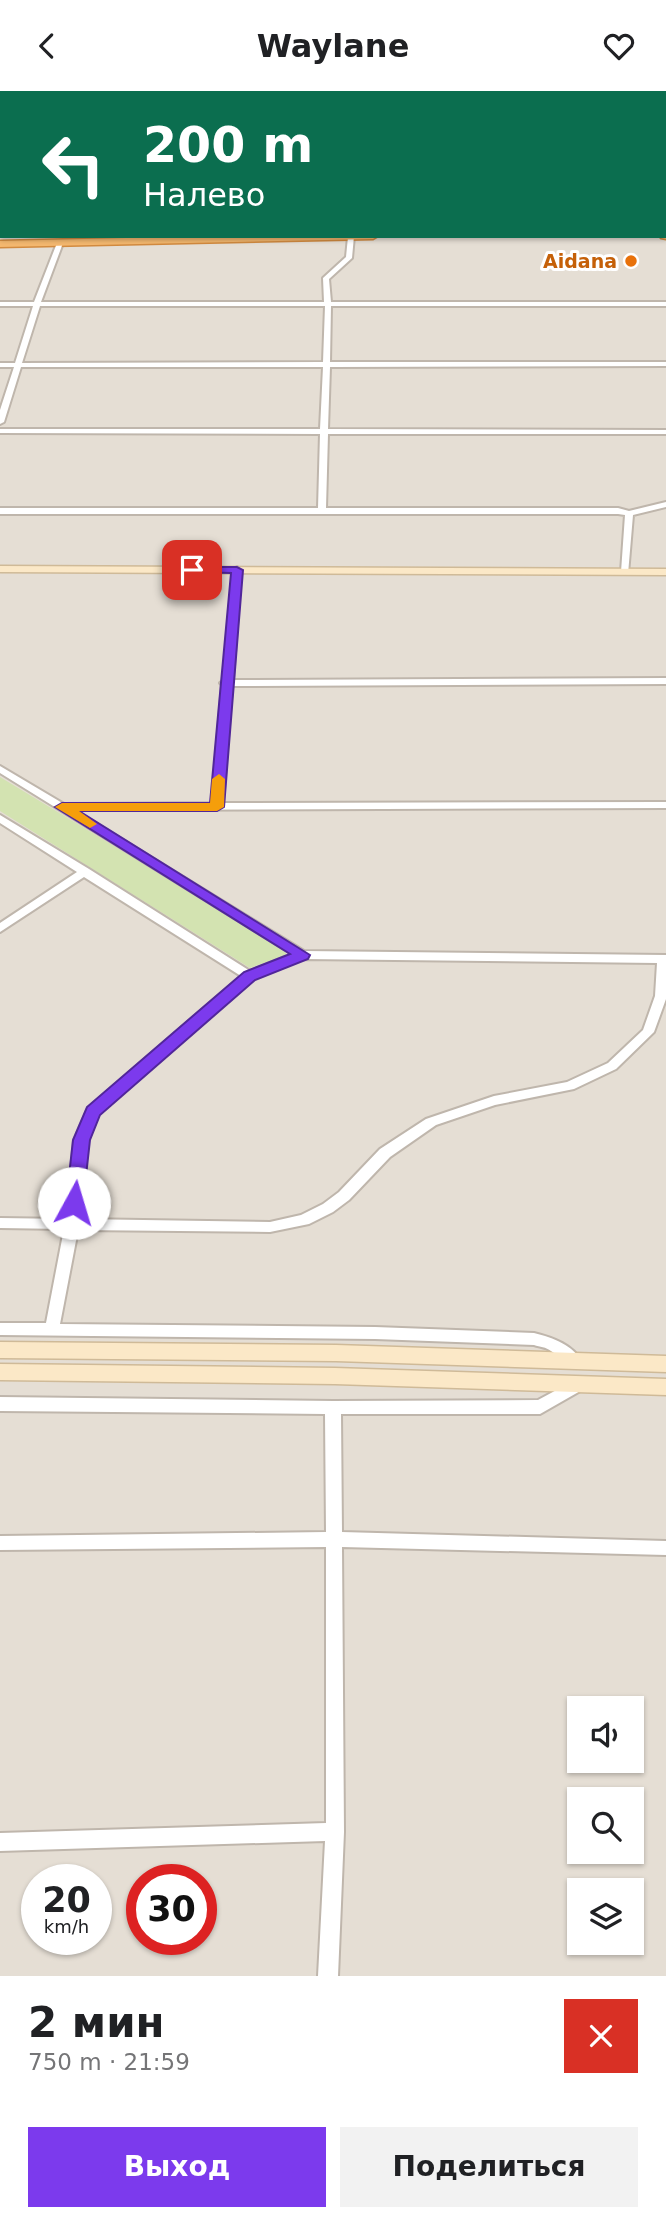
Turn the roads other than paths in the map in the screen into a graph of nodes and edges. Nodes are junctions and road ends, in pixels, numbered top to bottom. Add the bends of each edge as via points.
1 (302, 238) edge
2 (351, 238) edge
3 (60, 243) junction
4 (0, 244) edge
5 (0, 304) edge
6 (37, 304) junction
7 (328, 304) junction
8 (666, 304) edge
9 (666, 364) edge
10 (0, 365) edge
11 (18, 365) junction
12 (326, 365) junction
13 (0, 422) edge
14 (0, 432) edge
15 (323, 432) junction
16 (666, 432) edge
17 (666, 504) edge
18 (0, 511) edge
19 (322, 511) junction
20 (629, 514) junction
21 (0, 569) edge
22 (237, 570) junction
23 (625, 572) junction
24 (666, 572) edge
25 (666, 681) edge
26 (225, 683) junction
27 (0, 769) edge
28 (666, 805) edge
29 (62, 807) junction
30 (217, 807) junction
31 (0, 818) edge
32 (85, 871) junction
33 (0, 928) edge
34 (303, 955) junction
35 (664, 959) edge
36 (249, 976) junction
37 (0, 1223) edge
38 (72, 1223) junction
39 (0, 1329) edge
40 (52, 1329) junction
41 (0, 1350) edge
42 (576, 1363) junction
43 (666, 1364) edge
44 (0, 1372) edge
45 (577, 1385) junction
46 (666, 1387) edge
47 (0, 1404) edge
48 (333, 1408) junction
49 (334, 1539) junction
50 (0, 1543) edge
51 (666, 1548) edge
52 (335, 1832) junction
53 (0, 1842) edge
54 (328, 1976) edge

1 - 3 highway
2 - 7 street via 349,258 326,278
3 - 4 highway
3 - 6 street
5 - 6 street
6 - 7 street
6 - 11 street
7 - 8 street
7 - 12 street
9 - 12 street
10 - 11 street
11 - 12 street
11 - 13 street
12 - 15 street
14 - 15 street
15 - 16 street
15 - 19 street
17 - 20 street
18 - 19 street
19 - 20 street via 618,510
20 - 23 street
21 - 22 main road
22 - 23 main road
22 - 26 street
23 - 24 main road
25 - 26 street
26 - 30 street
27 - 29 street
28 - 30 street
29 - 30 street
29 - 34 street
31 - 32 street
32 - 33 street
32 - 36 street
34 - 35 street
34 - 36 street
35 - 38 street via 661,996 648,1032 612,1066 570,1086 494,1101 431,1122 385,1153 344,1196 304,1220 270,1227
36 - 38 street via 93,1111 81,1140
37 - 38 street
38 - 40 street
39 - 40 street
40 - 42 street via 534,1339 554,1344
41 - 42 main road via 335,1353
42 - 43 main road
44 - 45 main road via 335,1376
45 - 46 main road
45 - 48 street via 540,1407
47 - 48 street
48 - 49 street
49 - 50 street
49 - 51 street
49 - 52 street
52 - 53 street
52 - 54 street

